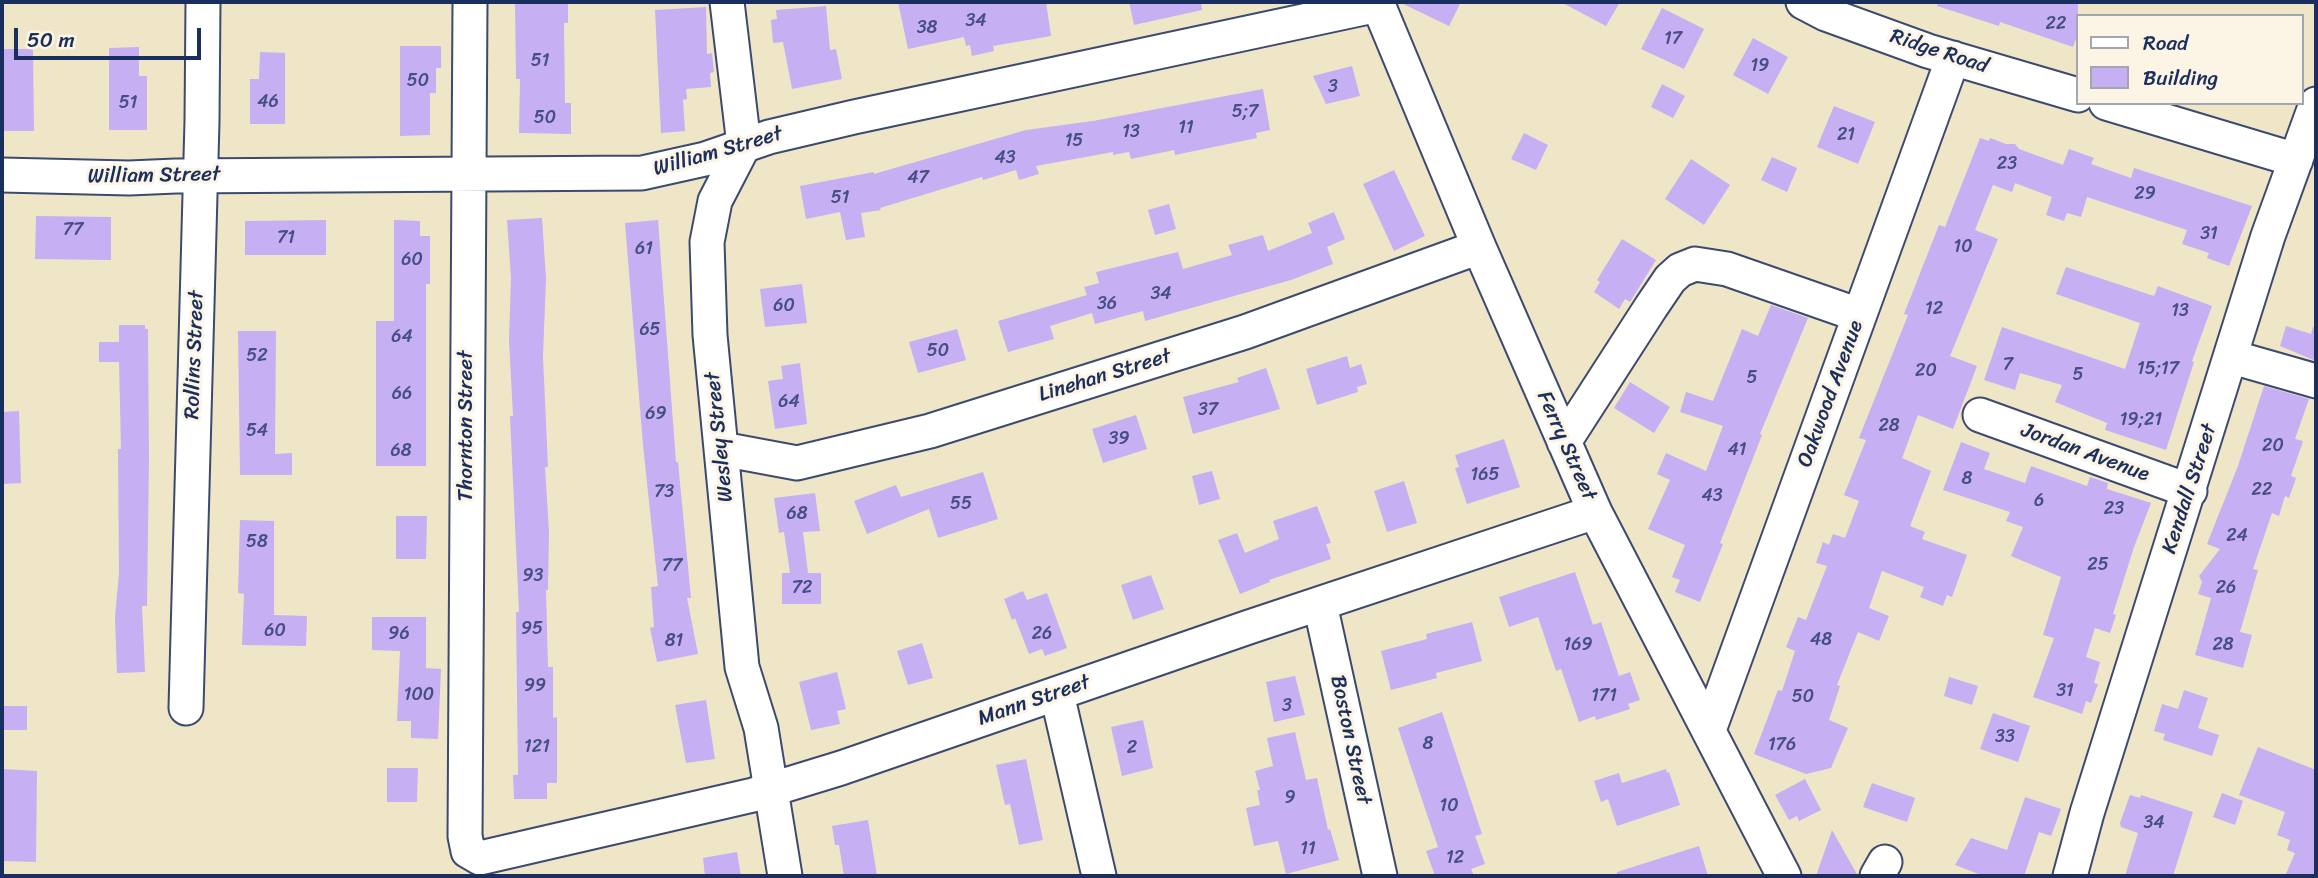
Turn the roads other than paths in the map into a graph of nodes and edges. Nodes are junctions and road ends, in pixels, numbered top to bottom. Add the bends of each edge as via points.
1 (203, 2) edge
2 (470, 2) edge
3 (727, 2) edge
4 (1803, 2) edge
5 (1378, 3) edge
6 (1953, 58) junction
7 (2076, 94) edge
8 (2316, 104) edge
9 (2113, 105) edge
10 (744, 145) junction
11 (2296, 160) junction
12 (469, 173) junction
13 (2, 175) edge
14 (201, 176) junction
15 (1479, 247) junction
16 (1859, 315) junction
17 (2232, 356) junction
18 (2316, 381) edge
19 (1980, 415) dead end
20 (1564, 442) junction
21 (722, 449) junction
22 (2190, 491) junction
23 (1595, 512) junction
24 (1320, 604) junction
25 (1057, 694) junction
26 (186, 708) dead end
27 (1709, 730) junction
28 (770, 789) junction
29 (468, 851) joint
30 (785, 876) edge
31 (1099, 876) edge
32 (1380, 876) edge
33 (1784, 876) edge
34 (2070, 876) edge

1 - 14 street, Rollins Street
2 - 12 street, Thornton Street
3 - 10 street
4 - 6 street, Ridge Road
5 - 10 street, William Street
5 - 15 street, Ferry Street
6 - 7 street, Ridge Road
6 - 16 street, Oakwood Avenue
8 - 11 street, Kendall Street
9 - 11 street
10 - 12 street, William Street via 642,173
10 - 21 street, Wesley Street via 715,201 707,242 710,335
11 - 17 street, Kendall Street
12 - 14 street, William Street
12 - 29 street, Thornton Street
13 - 14 street, William Street
14 - 26 street, Rollins Street
15 - 20 street, Ferry Street
15 - 21 street, Linehan Street via 1245,332 930,431 797,463
16 - 20 street via 1716,266 1695,264 1670,279
16 - 27 street, Oakwood Avenue
17 - 18 street
17 - 22 street, Kendall Street
19 - 22 street, Jordan Avenue
20 - 23 street, Ferry Street
21 - 28 street, Wesley Street via 742,667 761,728
22 - 34 street, Kendall Street
23 - 24 street, Mann Street
23 - 27 street, Ferry Street
24 - 25 street, Mann Street
24 - 32 street, Boston Street
25 - 28 street, Mann Street
25 - 31 street
27 - 33 street, Ferry Street
28 - 29 street, Mann Street via 493,857 480,858
28 - 30 street, Wesley Street

